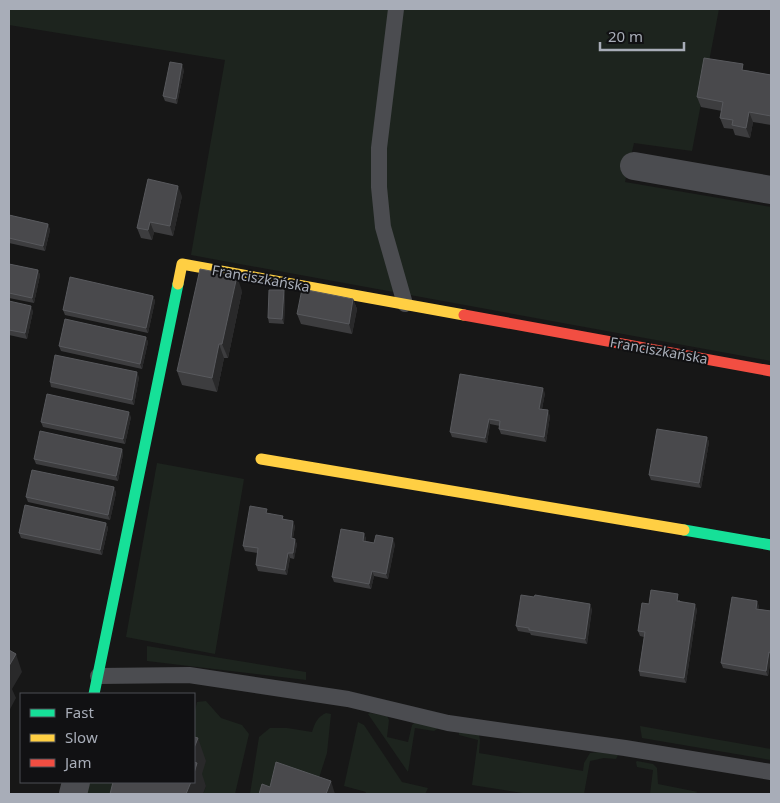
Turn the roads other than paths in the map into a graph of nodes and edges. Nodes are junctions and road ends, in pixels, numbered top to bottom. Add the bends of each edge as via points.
1 (396, 9) edge
2 (634, 166) dead end
3 (771, 190) edge
4 (405, 304) junction
5 (771, 371) edge
6 (261, 459) dead end
7 (771, 546) edge
8 (98, 676) junction
9 (94, 693) edge
10 (771, 772) edge

1 - 4 lane via 379,148 379,187 384,226
2 - 3 street
4 - 5 street, Franciszkańska
4 - 8 street, Franciszkańska via 182,264
6 - 7 street
8 - 9 street, Franciszkańska
8 - 10 lane via 189,675 348,699 448,723

